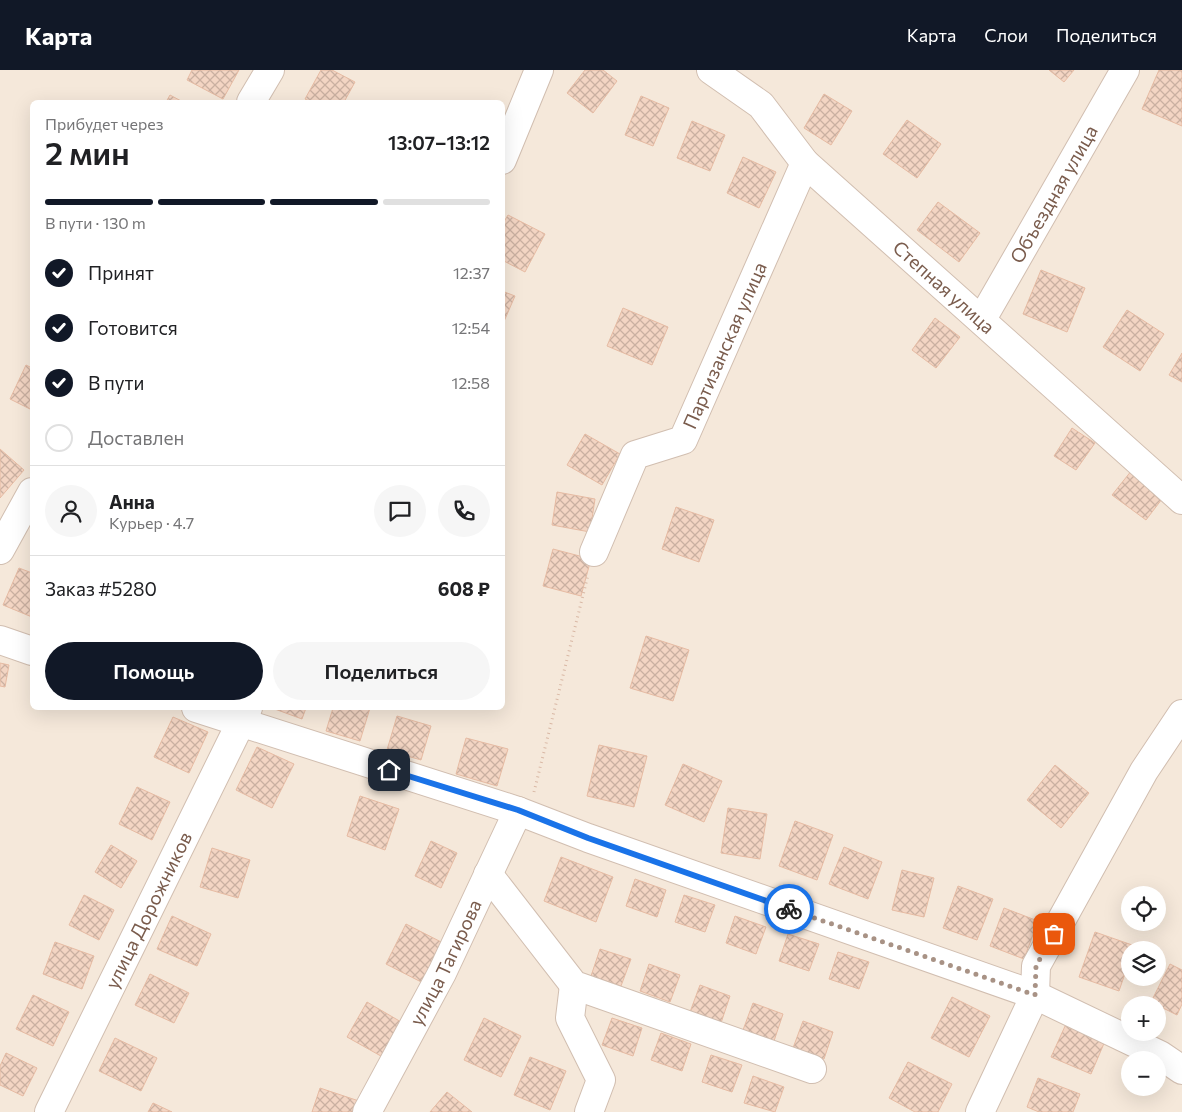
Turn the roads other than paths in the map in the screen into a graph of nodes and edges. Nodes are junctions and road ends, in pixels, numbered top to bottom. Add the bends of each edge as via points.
1 (270, 70) edge
2 (539, 70) edge
3 (712, 70) edge
4 (1125, 70) edge
5 (252, 100) edge
6 (505, 153) edge
7 (806, 162) junction
8 (982, 319) junction
9 (30, 496) edge
10 (1182, 500) edge
11 (0, 550) edge
12 (594, 552) road end
13 (0, 640) edge
14 (30, 650) edge
15 (210, 710) edge
16 (1182, 714) edge
17 (244, 715) edge
18 (523, 812) junction
19 (488, 874) junction
20 (574, 985) junction
21 (1035, 995) junction
22 (812, 1069) dead end
23 (1182, 1070) edge
24 (49, 1112) edge
25 (367, 1112) edge
26 (589, 1112) edge
27 (980, 1112) edge

1 - 5 street
2 - 6 street
3 - 7 street, Степная улица via 760,105
4 - 8 street, Объездная улица
7 - 8 street, Степная улица
7 - 12 street, Партизанская улица via 683,440 635,455
8 - 10 street, Степная улица
9 - 11 street
13 - 14 street
15 - 17 street
16 - 21 street via 1144,771 1036,966
17 - 18 street
17 - 24 street, улица Дорожников
18 - 19 street, улица Тагирова
18 - 21 street via 588,838
19 - 20 street
19 - 25 street, улица Тагирова via 442,973
20 - 22 street
20 - 26 street via 570,1018 601,1080
21 - 23 street
21 - 27 street

